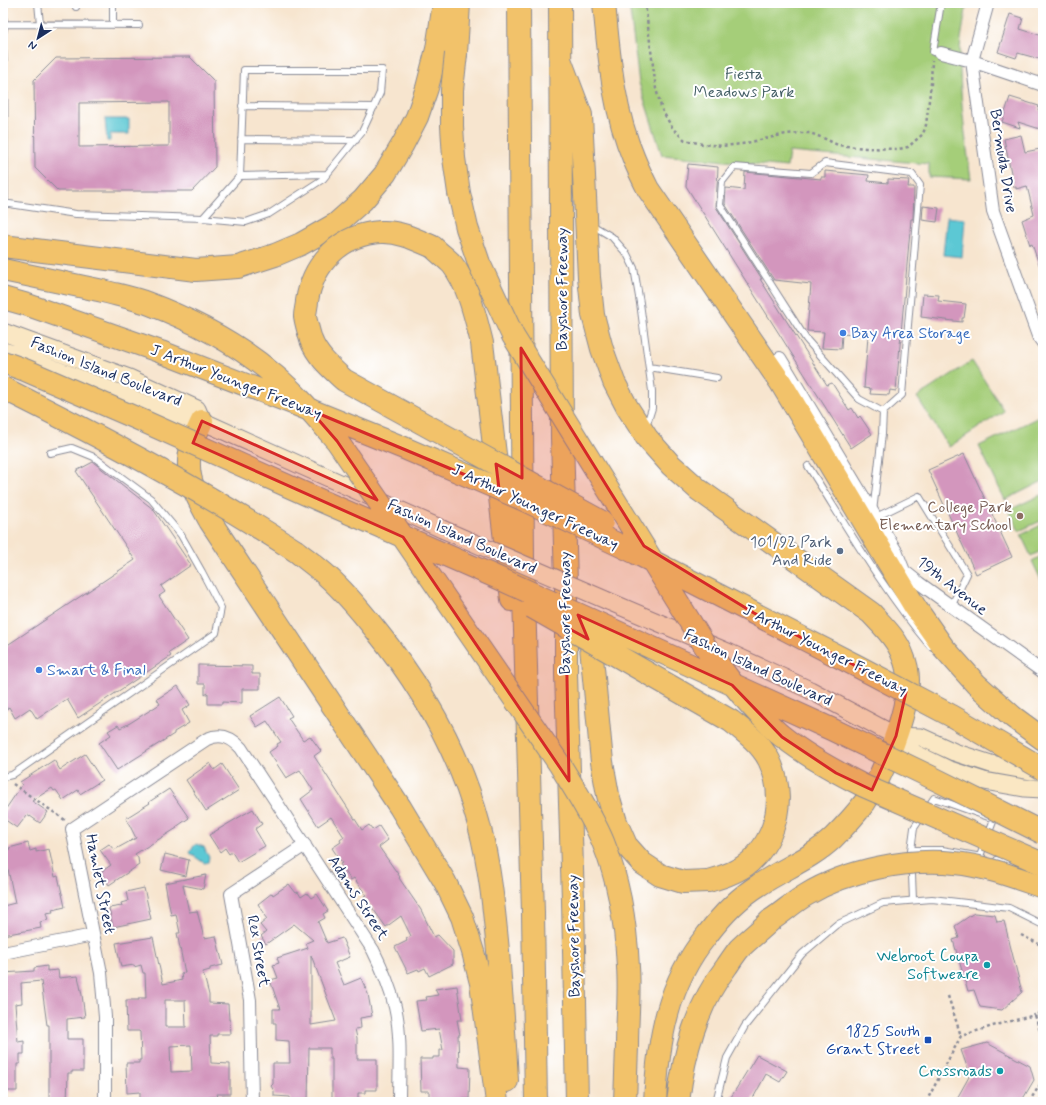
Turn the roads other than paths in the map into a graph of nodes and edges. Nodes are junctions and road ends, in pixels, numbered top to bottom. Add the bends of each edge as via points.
1 (38, 3) edge
2 (113, 3) edge
3 (444, 3) edge
4 (459, 3) edge
5 (519, 3) edge
6 (560, 3) edge
7 (604, 3) edge
8 (941, 3) edge
9 (988, 3) edge
10 (3, 17) edge
11 (5, 24) junction
12 (40, 24) junction
13 (113, 25) junction
14 (140, 25) dead end
15 (3, 33) edge
16 (3, 48) edge
17 (446, 51) junction
18 (937, 52) joint
19 (972, 61) junction
20 (561, 62) junction
21 (1043, 84) edge
22 (242, 106) junction
23 (374, 106) junction
24 (241, 139) junction
25 (356, 140) junction
26 (327, 174) junction
27 (240, 176) junction
28 (4, 203) edge
29 (203, 218) junction
30 (586, 221) junction
31 (3, 246) edge
32 (3, 270) edge
33 (3, 298) edge
34 (3, 332) edge
35 (1043, 343) edge
36 (3, 351) edge
37 (780, 358) dead end
38 (3, 362) edge
39 (648, 367) junction
40 (717, 378) dead end
41 (3, 388) edge
42 (883, 412) junction
43 (202, 421) junction
44 (644, 432) junction
45 (50, 454) dead end
46 (808, 466) dead end
47 (308, 495) junction
48 (874, 515) junction
49 (869, 542) dead end
50 (872, 548) dead end
51 (880, 568) dead end
52 (566, 583) junction
53 (892, 594) dead end
54 (951, 607) junction
55 (754, 613) junction
56 (936, 654) dead end
57 (1043, 672) edge
58 (962, 678) dead end
59 (896, 736) junction
60 (226, 737) joint
61 (1043, 740) edge
62 (528, 752) junction
63 (1043, 770) edge
64 (3, 777) edge
65 (1043, 789) edge
66 (1043, 834) edge
67 (305, 845) junction
68 (911, 850) junction
69 (986, 858) junction
70 (1038, 869) edge
71 (913, 900) junction
72 (1043, 925) edge
73 (93, 935) junction
74 (3, 953) edge
75 (105, 1102) edge
76 (252, 1102) edge
77 (399, 1102) edge
78 (497, 1102) edge
79 (508, 1102) edge
80 (536, 1102) edge
81 (577, 1102) edge
82 (625, 1102) edge
83 (654, 1102) edge
84 (678, 1102) edge
85 (716, 1102) edge

1 - 12 lane
2 - 13 lane
3 - 17 highway
4 - 17 highway
5 - 62 highway via 522,500
6 - 20 highway, Bayshore Freeway
7 - 61 highway via 615,92 623,128 633,158 648,189 781,382 915,607 943,647 976,684
8 - 18 lane
9 - 19 street, Bermuda Drive
10 - 11 lane
11 - 12 lane
11 - 15 lane
12 - 13 lane
13 - 14 lane
16 - 28 lane
17 - 31 highway via 427,88 417,117 386,174 336,224 301,244 238,267 196,270
17 - 70 highway, bridge via 452,90 454,158 459,192 479,263 513,336 727,678 753,709 782,737 836,773
18 - 19 street
19 - 21 street
19 - 35 street, Bermuda Drive via 993,211 1038,336
20 - 30 highway via 581,115
20 - 52 highway, Bayshore Freeway via 562,437
22 - 23 lane
22 - 23 lane via 244,70 382,70 380,93
22 - 24 lane
23 - 25 lane via 364,130
24 - 25 lane
24 - 27 lane
25 - 26 lane
26 - 27 lane
26 - 29 lane via 269,214 246,222
27 - 29 lane
28 - 29 lane via 76,214
30 - 39 lane via 612,237 627,254 634,268
30 - 44 highway via 593,315 600,342 614,382
32 - 82 highway, bridge via 146,302 192,321 235,346 274,374 337,441 560,765 603,842 624,922 628,968
33 - 55 highway, J Arthur Younger Freeway, bridge via 160,352 404,448 522,499
34 - 43 main road, Fashion Island Boulevard via 129,378 196,409
36 - 43 main road, Fashion Island Boulevard via 124,395 189,423
37 - 48 street, 19th Avenue
38 - 47 highway, bridge
39 - 40 lane
39 - 44 lane via 652,408
41 - 79 highway, bridge via 90,431 212,499 296,551 327,576 360,610 391,649 422,694 447,739 479,825 495,920
42 - 42 lane via 859,399 806,339 720,205 722,182 734,167 811,174 825,163 912,174 920,185 902,395
42 - 48 lane
43 - 59 main road, Fashion Island Boulevard, bridge via 442,529 730,653 800,685
43 - 78 highway via 193,442 189,466 194,492 210,521 400,807 462,917 481,984
44 - 59 highway via 671,465 699,490 871,613 890,633 903,656 908,679
45 - 64 lane via 72,448 94,457 151,499 181,535 220,608 216,633 12,775
46 - 56 lane via 905,617
47 - 52 highway, bridge via 521,601 731,721 753,738 769,760 777,782 778,805 774,827 764,846 749,863 729,875 708,881 683,882 660,875 642,863 626,845 608,795 602,762 591,647
47 - 66 highway, bridge via 831,729 931,776
48 - 54 street, 19th Avenue via 896,551 904,571
48 - 54 lane via 919,496 967,574
49 - 50 lane
51 - 53 lane
52 - 81 highway, Bayshore Freeway
54 - 57 street, 19th Avenue
55 - 62 highway, bridge via 626,535 344,380 326,363 312,341 305,315 309,290 320,266 334,250 354,237 381,232 410,236 433,247 452,264 464,284 474,311 482,343
55 - 63 highway, J Arthur Younger Freeway, bridge via 952,716
58 - 61 lane
59 - 63 main road, Fashion Island Boulevard via 921,737 954,752 991,764 1031,771
59 - 65 main road, Fashion Island Boulevard via 914,753 947,768 984,781
59 - 83 highway via 876,783 865,801 832,839 740,898 706,936 677,984 668,1009 657,1065
60 - 67 street, Adams Street via 241,748
60 - 73 street, Hamlet Street via 220,735 207,739 72,829
62 - 80 highway via 534,921
67 - 76 street, Rex Street via 231,894 250,1000
67 - 77 street, Adams Street via 362,930 382,969 397,1022
68 - 69 lane via 942,850
68 - 69 lane via 914,828 934,798 994,819
68 - 71 lane
69 - 70 lane
70 - 84 highway, bridge via 998,872 956,863 924,862 878,868 837,879 805,895 771,920 739,949 719,976 704,1003 689,1040 681,1072
71 - 72 lane via 932,899 1009,908
71 - 85 lane via 883,903 836,925 802,954 745,1026 727,1058
73 - 74 street
73 - 75 street, Hamlet Street via 104,994

